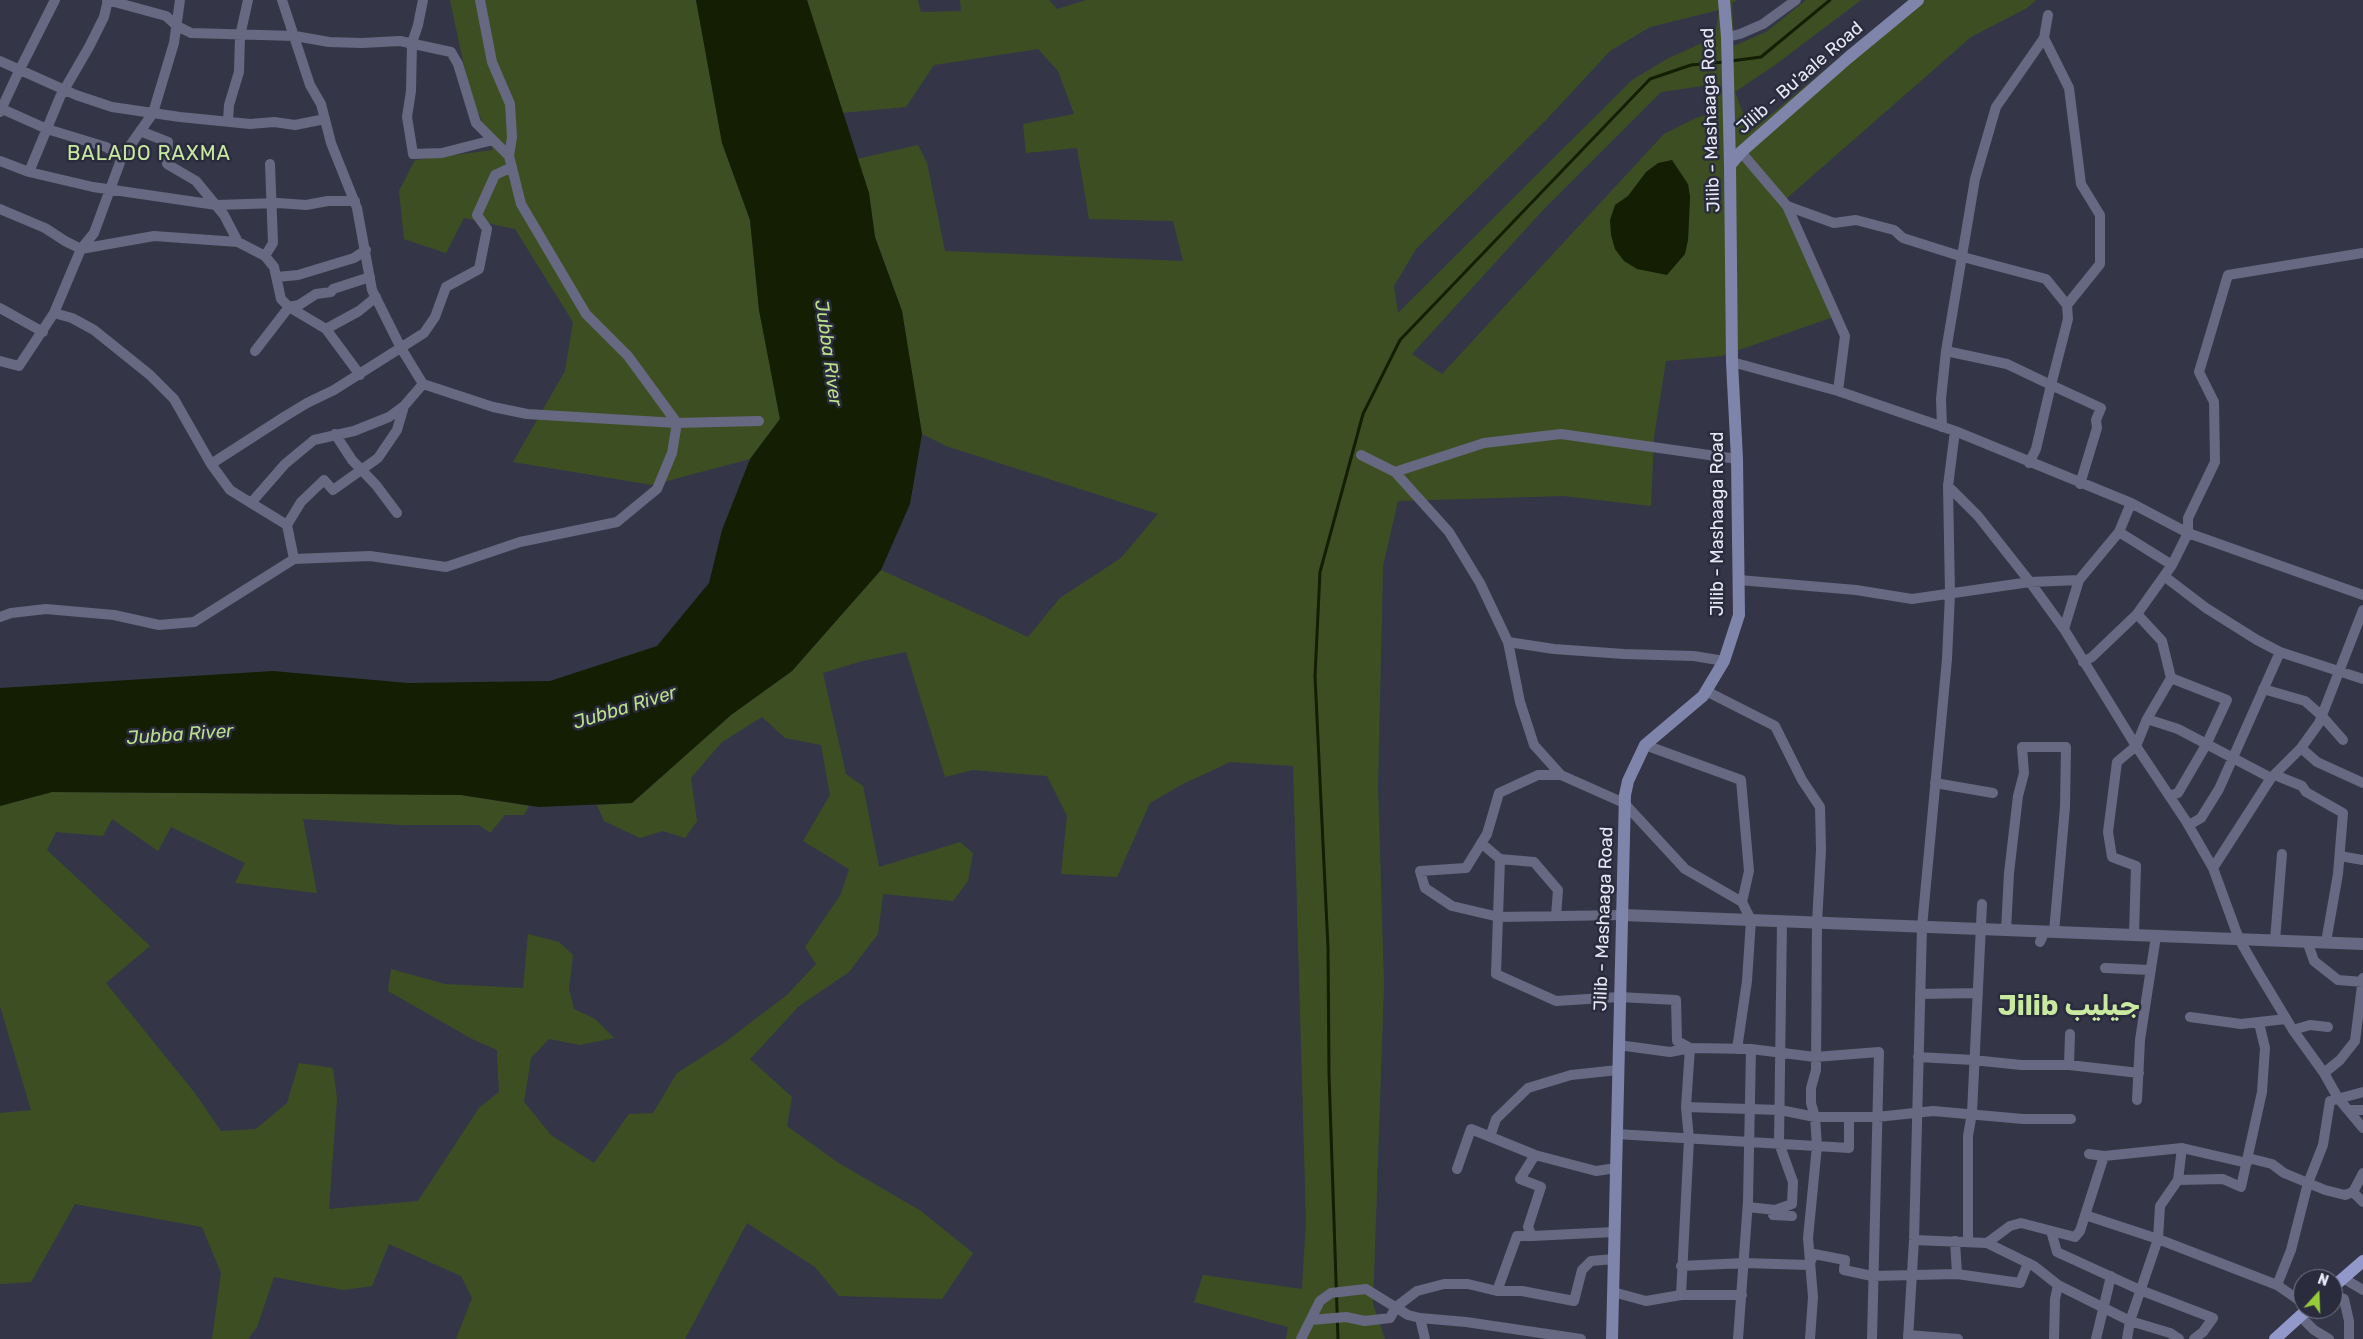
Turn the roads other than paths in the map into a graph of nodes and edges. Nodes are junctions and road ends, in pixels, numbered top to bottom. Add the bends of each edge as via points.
1 (55, 0) edge
2 (108, 0) edge
3 (180, 0) edge
4 (248, 0) edge
5 (282, 0) edge
6 (423, 0) edge
7 (480, 0) edge
8 (1724, 0) edge
9 (1796, 0) edge
10 (1918, 0) edge
11 (2048, 15) dead end
12 (177, 26) junction
13 (240, 36) junction
14 (295, 36) junction
15 (2044, 38) junction
16 (412, 43) junction
17 (1726, 43) junction
18 (0, 61) edge
19 (19, 71) junction
20 (64, 90) junction
21 (0, 110) edge
22 (153, 113) junction
23 (325, 119) junction
24 (228, 121) junction
25 (47, 129) junction
26 (140, 131) junction
27 (493, 140) junction
28 (1742, 152) junction
29 (509, 156) junction
30 (122, 157) junction
31 (0, 161) edge
32 (270, 164) dead end
33 (1730, 165) junction
34 (512, 167) junction
35 (29, 172) junction
36 (111, 190) junction
37 (355, 201) junction
38 (271, 203) junction
39 (216, 205) junction
40 (1788, 206) junction
41 (0, 209) edge
42 (238, 242) junction
43 (81, 249) junction
44 (366, 250) junction
45 (2363, 253) edge
46 (265, 256) junction
47 (1963, 257) junction
48 (277, 277) junction
49 (370, 277) junction
50 (376, 297) junction
51 (2067, 305) junction
52 (289, 307) junction
53 (0, 308) edge
54 (54, 313) junction
55 (326, 329) junction
56 (43, 332) junction
57 (401, 348) junction
58 (255, 351) dead end
59 (1946, 351) junction
60 (0, 361) edge
61 (1732, 362) junction
62 (360, 374) junction
63 (423, 384) junction
64 (2051, 385) junction
65 (1838, 391) junction
66 (404, 406) junction
67 (759, 421) dead end
68 (676, 423) junction
69 (1942, 427) junction
70 (1955, 431) junction
71 (334, 434) junction
72 (1361, 455) dead end
73 (1738, 459) junction
74 (2029, 463) junction
75 (211, 464) junction
76 (361, 471) junction
77 (1395, 472) junction
78 (2080, 484) junction
79 (1948, 486) junction
80 (250, 503) junction
81 (2131, 503) junction
82 (396, 513) dead end
83 (287, 525) junction
84 (2119, 532) junction
85 (2188, 534) junction
86 (294, 559) junction
87 (2172, 565) junction
88 (2164, 576) junction
89 (1739, 580) junction
90 (2079, 580) junction
91 (2030, 582) junction
92 (1950, 594) junction
93 (2363, 595) edge
94 (2363, 610) edge
95 (2137, 614) junction
96 (0, 618) edge
97 (2064, 629) junction
98 (1508, 642) junction
99 (2280, 652) junction
100 (1724, 661) junction
101 (2083, 662) junction
102 (2341, 670) junction
103 (2171, 678) junction
104 (2363, 679) edge
105 (2263, 689) junction
106 (1706, 691) junction
107 (2322, 716) junction
108 (2147, 719) junction
109 (2343, 740) dead end
110 (1644, 745) junction
111 (2206, 745) junction
112 (2136, 746) junction
113 (2301, 748) junction
114 (2232, 756) junction
115 (1561, 775) junction
116 (2273, 777) junction
117 (1935, 783) junction
118 (2363, 783) edge
119 (1993, 793) dead end
120 (2169, 796) junction
121 (1624, 803) junction
122 (2188, 825) junction
123 (1481, 843) junction
124 (2282, 854) dead end
125 (2340, 856) junction
126 (1500, 859) junction
127 (2363, 860) edge
128 (2213, 868) junction
129 (1742, 902) junction
130 (1982, 904) dead end
131 (1623, 915) junction
132 (1556, 916) junction
133 (1499, 917) junction
134 (1751, 920) junction
135 (1782, 921) junction
136 (1817, 923) junction
137 (1922, 927) junction
138 (1980, 929) junction
139 (2006, 930) junction
140 (2047, 935) junction
141 (2134, 935) junction
142 (2156, 936) junction
143 (2239, 939) junction
144 (2275, 940) junction
145 (2307, 942) junction
146 (2326, 942) junction
147 (2363, 944) edge
148 (2105, 968) dead end
149 (2150, 970) junction
150 (2363, 981) edge
151 (1978, 993) junction
152 (1920, 994) junction
153 (1619, 997) junction
154 (2190, 1017) dead end
155 (2286, 1020) junction
156 (2258, 1023) junction
157 (2328, 1027) dead end
158 (2293, 1030) junction
159 (2070, 1034) dead end
160 (2359, 1042) edge
161 (1618, 1045) junction
162 (1690, 1048) junction
163 (1738, 1049) junction
164 (1751, 1049) junction
165 (1782, 1054) junction
166 (1815, 1057) junction
167 (1918, 1057) junction
168 (1973, 1060) junction
169 (2069, 1064) junction
170 (1618, 1070) junction
171 (2324, 1072) junction
172 (2139, 1073) junction
173 (2363, 1092) edge
174 (2338, 1098) junction
175 (2138, 1100) dead end
176 (1686, 1107) junction
177 (1750, 1110) junction
178 (1780, 1110) junction
179 (2348, 1110) junction
180 (2363, 1110) edge
181 (1917, 1111) junction
182 (1972, 1113) junction
183 (1815, 1117) junction
184 (1877, 1117) junction
185 (1849, 1118) junction
186 (2071, 1119) dead end
187 (2363, 1128) edge
188 (1616, 1134) junction
189 (1490, 1137) junction
190 (1689, 1139) junction
191 (1750, 1142) junction
192 (1779, 1143) junction
193 (1817, 1146) junction
194 (2182, 1148) junction
195 (2089, 1154) dead end
196 (1535, 1155) junction
197 (2104, 1156) junction
198 (2248, 1160) junction
199 (1616, 1168) junction
200 (1457, 1169) dead end
201 (2363, 1173) edge
202 (2178, 1180) junction
203 (2308, 1183) junction
204 (2353, 1192) junction
205 (2363, 1202) edge
206 (1792, 1204) junction
207 (1810, 1206) junction
208 (1748, 1207) junction
209 (1775, 1210) junction
210 (2085, 1215) junction
211 (1792, 1216) dead end
212 (2051, 1231) junction
213 (1614, 1232) junction
214 (1532, 1236) junction
215 (2158, 1239) junction
216 (1914, 1240) junction
217 (1956, 1241) junction
218 (1968, 1241) junction
219 (1987, 1243) junction
220 (1614, 1259) junction
221 (2363, 1261) edge
222 (1744, 1264) junction
223 (2028, 1264) junction
224 (1810, 1265) junction
225 (1681, 1266) junction
226 (1911, 1274) junction
227 (1957, 1274) junction
228 (1872, 1276) junction
229 (2111, 1276) junction
230 (2343, 1279) edge
231 (2343, 1284) edge
232 (2058, 1285) junction
233 (2277, 1285) junction
234 (2140, 1290) junction
235 (2363, 1290) edge
236 (1497, 1291) junction
237 (1613, 1292) junction
238 (1742, 1295) junction
239 (1681, 1296) junction
240 (2293, 1296) edge
241 (2343, 1299) edge
242 (1396, 1307) junction
243 (2104, 1310) junction
244 (1420, 1318) junction
245 (2297, 1319) edge
246 (2308, 1319) edge
247 (1311, 1320) junction
248 (2130, 1321) junction
249 (1908, 1337) edge
250 (1301, 1339) edge
251 (1424, 1339) edge
252 (1580, 1339) edge
253 (1612, 1339) edge
254 (1738, 1339) edge
255 (1810, 1339) edge
256 (1872, 1339) edge
257 (1958, 1339) edge
258 (2054, 1339) edge
259 (2096, 1339) edge
260 (2127, 1339) edge
261 (2179, 1339) edge
262 (2194, 1339) edge
263 (2275, 1339) edge
264 (2329, 1339) edge
265 (2349, 1339) edge

1 - 19 street
2 - 12 street via 166,16
2 - 20 street via 104,17
3 - 12 street
4 - 13 street
5 - 14 street
6 - 16 street
7 - 29 street via 492,62 510,104 512,136
8 - 17 main road, Jilib - Mashaaga Road
9 - 17 street via 1762,24
10 - 28 main road, Jilib - Bu'aale Road via 1849,56
11 - 15 street
12 - 13 street via 191,32
12 - 22 street
13 - 14 street
13 - 24 street via 239,72 229,105
14 - 16 street via 329,42
14 - 23 street via 310,85
15 - 47 street via 1996,107 1975,179
15 - 51 street via 2069,88 2081,184 2100,215 2100,264
16 - 27 street via 451,52 458,64 476,123
16 - 27 street via 407,117 413,154 442,154
17 - 33 main road, Jilib - Mashaaga Road
18 - 19 street
19 - 20 street
19 - 21 street
20 - 22 street via 112,107
20 - 25 street
21 - 25 street
22 - 24 street
22 - 26 street
23 - 24 street via 295,125
23 - 37 street via 331,143
25 - 30 street via 106,147
25 - 35 street
26 - 30 street
26 - 39 street via 168,142 167,164 196,181
27 - 29 street
28 - 33 main road, Jilib - Bu'aale Road
28 - 40 street
29 - 34 street
30 - 36 street
31 - 35 street
32 - 38 street
33 - 61 main road, Jilib - Mashaaga Road
34 - 57 street via 495,175 477,215 487,229 479,269 446,287 435,317 424,333
34 - 68 street via 521,204 586,314 628,356
35 - 36 street
36 - 39 street
36 - 43 street via 94,233
37 - 38 street via 306,205
37 - 44 street
38 - 39 street
38 - 46 street via 273,243
39 - 42 street
40 - 47 street via 1834,223 1856,220 1894,230 1903,238
40 - 65 street via 1845,336
41 - 43 street via 46,228
42 - 43 street via 154,236
42 - 46 street
43 - 54 street
44 - 48 street via 354,258 298,275
44 - 49 street
45 - 85 street via 2228,275 2199,372 2214,402 2216,462 2188,518
46 - 48 street
47 - 51 street via 2046,279
47 - 59 street
48 - 52 street via 281,300
49 - 50 street
49 - 52 street via 331,292 316,294 299,305
50 - 55 street via 359,312
50 - 57 street
51 - 64 street via 2068,319
52 - 55 street
52 - 58 street
53 - 56 street
54 - 56 street
54 - 75 street via 94,330 150,375 174,399
55 - 62 street
56 - 60 street via 19,366
57 - 62 street
57 - 63 street
59 - 64 street via 2007,364
59 - 69 street
61 - 65 street
61 - 73 main road, Jilib - Mashaaga Road
62 - 75 street via 307,403
63 - 66 street
63 - 68 street via 493,407 527,414
64 - 74 street via 2036,449
64 - 78 street via 2101,408
65 - 69 street
66 - 71 street via 372,424
66 - 76 street via 397,430 378,458
67 - 68 street
68 - 86 street via 672,453 657,489 616,522 520,542 446,567 370,556
69 - 70 street
70 - 74 street
70 - 79 street
71 - 76 street
71 - 80 street via 314,440 285,464
72 - 77 street
73 - 77 street via 1560,434 1484,443
73 - 89 main road, Jilib - Mashaaga Road
74 - 78 street
75 - 80 street via 230,490
76 - 82 street via 376,485
76 - 83 street via 333,490 324,480 301,502
77 - 98 street via 1449,532 1480,583
78 - 81 street
79 - 91 street via 1978,516
79 - 92 street
80 - 83 street
81 - 84 street
81 - 85 street
83 - 86 street
84 - 87 street
84 - 90 street
85 - 87 street
85 - 93 street
86 - 96 street via 194,622 159,625 114,615 46,609
87 - 88 street
88 - 95 street
88 - 99 street via 2206,608
89 - 92 street via 1856,590 1912,599
89 - 100 main road, Jilib - Mashaaga Road via 1739,616
90 - 91 street
90 - 97 street
91 - 92 street
91 - 97 street
92 - 117 street
94 - 102 street
95 - 101 street
95 - 103 street via 2162,642
97 - 101 street
98 - 100 street via 1554,649 1694,656
98 - 115 street via 1520,702 1534,745
99 - 102 street
99 - 105 street
100 - 106 main road, Jilib - Mashaaga Road
101 - 112 street
102 - 104 street
102 - 107 street
103 - 108 street
103 - 111 street via 2227,700
105 - 107 street via 2305,701
105 - 114 street
106 - 110 main road, Jilib - Mashaaga Road
106 - 136 street via 1775,726 1802,780 1820,807
107 - 109 street
107 - 113 street
108 - 111 street via 2178,729
108 - 112 street
110 - 121 main road, Jilib - Mashaaga Road via 1628,781
110 - 129 street via 1742,780 1749,871
111 - 114 street
111 - 120 street via 2178,793
112 - 120 street
112 - 141 street via 2118,762 2108,832 2112,857 2136,866
113 - 116 street
113 - 118 street via 2317,762
114 - 116 street
114 - 122 street via 2219,789 2201,818
115 - 121 street
115 - 123 street via 1538,775 1499,793
116 - 125 street via 2302,786 2306,792 2343,813
116 - 128 street
117 - 119 street
117 - 137 street
120 - 122 street
121 - 129 street via 1685,869
121 - 131 main road, Jilib - Mashaaga Road
122 - 128 street
123 - 126 street
123 - 133 street via 1466,868 1420,871 1425,888 1452,906
124 - 144 street
125 - 127 street
125 - 146 street
126 - 132 street via 1534,862 1558,890
126 - 133 street
128 - 143 street
129 - 134 street
130 - 138 street
131 - 132 street
131 - 134 street
131 - 153 main road, Jilib - Mashaaga Road
132 - 133 street
133 - 153 street via 1496,974 1556,1001
134 - 135 street
134 - 163 street
135 - 136 street
135 - 165 street via 1779,1037
136 - 137 street
136 - 166 street
137 - 138 street
137 - 152 street
138 - 139 street
138 - 151 street
139 - 140 street
139 - 140 street via 2009,873 2018,796 2024,773 2022,747 2066,747 2065,807
140 - 141 street
141 - 142 street
142 - 143 street
142 - 149 street
143 - 144 street
143 - 155 street
144 - 145 street
145 - 146 street
145 - 150 street via 2314,961 2338,980
146 - 147 street
148 - 149 street
149 - 172 street via 2140,1040
150 - 160 street
151 - 152 street
151 - 168 street
152 - 167 street
153 - 161 main road, Jilib - Mashaaga Road
153 - 162 street via 1676,1000 1676,1041
154 - 156 street
155 - 156 street
155 - 158 street
156 - 198 street via 2265,1060
157 - 158 street via 2310,1025
158 - 171 street
159 - 169 street
160 - 171 street
161 - 162 street via 1670,1052
161 - 170 main road, Jilib - Mashaaga Road
162 - 163 street
162 - 176 street
163 - 164 street
164 - 165 street
164 - 177 street
165 - 166 street
165 - 178 street
166 - 183 street via 1811,1103
166 - 184 street via 1879,1052
167 - 168 street
167 - 181 street
168 - 169 street via 2022,1066
168 - 182 street
169 - 172 street
170 - 188 main road, Jilib - Mashaaga Road
170 - 189 street via 1571,1075 1528,1088 1496,1119
171 - 174 street
172 - 175 street
173 - 174 street
174 - 179 street
174 - 203 street via 2330,1102 2323,1145
176 - 177 street
176 - 190 street
177 - 178 street
177 - 191 street
178 - 183 street
178 - 192 street
179 - 180 street
179 - 187 street
181 - 182 street
181 - 184 street
181 - 216 street
182 - 186 street via 2023,1119
182 - 218 street via 1968,1136
183 - 185 street
183 - 193 street
184 - 185 street
184 - 228 street
185 - 193 street via 1849,1148
188 - 190 street
188 - 199 main road, Jilib - Mashaaga Road
189 - 196 street
189 - 200 street via 1471,1130
190 - 191 street
190 - 225 street
191 - 192 street
191 - 208 street
192 - 193 street
192 - 206 street via 1793,1182
193 - 207 street
194 - 197 street
194 - 198 street
194 - 202 street
195 - 197 street
196 - 199 street via 1596,1171
196 - 214 street via 1520,1179 1541,1187 1528,1227
197 - 210 street
198 - 202 street via 2242,1187 2223,1179
198 - 203 street via 2272,1164
199 - 213 main road, Jilib - Mashaaga Road
201 - 204 street
202 - 215 street via 2160,1206
203 - 204 street via 2345,1195
203 - 233 street via 2291,1250
204 - 205 street
206 - 207 street
206 - 209 street
207 - 224 street
208 - 209 street
208 - 222 street
209 - 211 street via 1773,1215
210 - 212 street via 2075,1237
210 - 215 street
212 - 219 street via 2029,1224 2015,1224
212 - 229 street via 2057,1252
213 - 214 street
213 - 220 main road, Jilib - Mashaaga Road
214 - 236 street via 1517,1236
215 - 233 street
215 - 234 street
216 - 217 street
216 - 226 street
217 - 218 street
217 - 227 street
218 - 219 street
219 - 223 street
220 - 236 street via 1591,1261 1582,1270 1574,1301 1522,1291
220 - 237 main road, Jilib - Mashaaga Road
221 - 230 main road
222 - 224 street
222 - 225 street
222 - 238 street
223 - 227 street via 2020,1283
223 - 232 street
224 - 228 street via 1814,1254 1845,1260 1844,1270
224 - 255 street via 1813,1297
225 - 239 street
226 - 227 street
226 - 228 street
226 - 249 street
228 - 256 street
229 - 234 street
229 - 243 street
231 - 235 street
232 - 243 street
232 - 258 street
233 - 240 street
234 - 248 street
234 - 262 street via 2213,1318
236 - 242 street via 1468,1284 1444,1284 1417,1291
237 - 239 street via 1646,1301
237 - 253 main road, Jilib - Mashaaga Road
238 - 239 street
238 - 254 street
241 - 265 street via 2349,1321
242 - 244 street
242 - 247 street via 1390,1318
242 - 247 street via 1366,1289 1337,1292 1320,1301
243 - 248 street
243 - 259 street
244 - 251 street
244 - 252 street
245 - 263 main road
246 - 264 street via 2314,1330
247 - 250 street
248 - 260 street
248 - 261 street via 2170,1333
249 - 257 street

